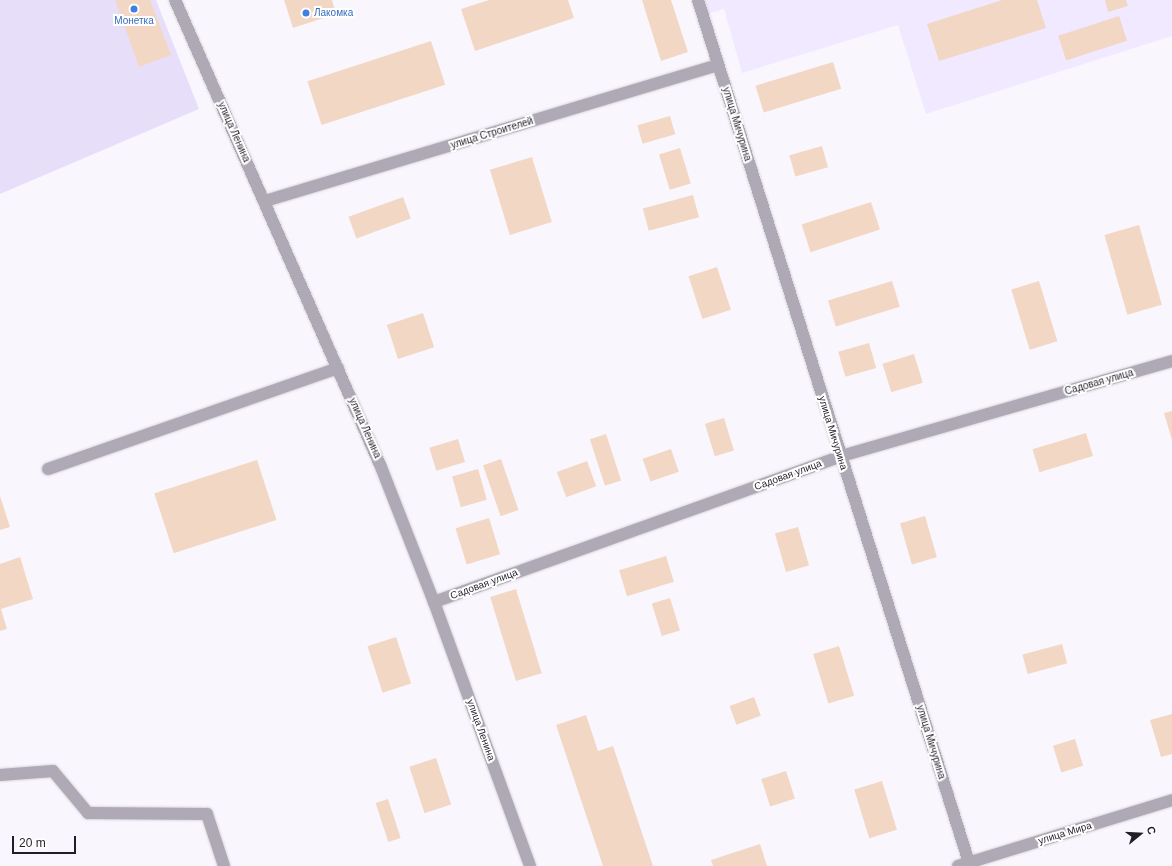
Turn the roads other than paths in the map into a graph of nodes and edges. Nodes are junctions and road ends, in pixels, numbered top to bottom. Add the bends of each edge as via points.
1 (175, 0) edge
2 (698, 0) edge
3 (718, 65) junction
4 (265, 201) junction
5 (1172, 361) edge
6 (338, 368) junction
7 (841, 456) junction
8 (48, 469) dead end
9 (434, 602) junction
10 (0, 775) edge
11 (1172, 800) edge
12 (965, 865) edge
13 (224, 866) edge
14 (530, 866) edge

1 - 4 street, улица Ленина
2 - 3 street, улица Мичурина
3 - 4 street, улица Строителей
3 - 7 street, улица Мичурина
4 - 6 street, улица Ленина
5 - 7 street, Садовая улица
6 - 8 street
6 - 9 street, улица Ленина via 381,467
7 - 9 street, Садовая улица
7 - 12 street, улица Мичурина
9 - 14 street, улица Ленина
10 - 13 street via 53,771 88,813 207,814
11 - 12 street, улица Мира

